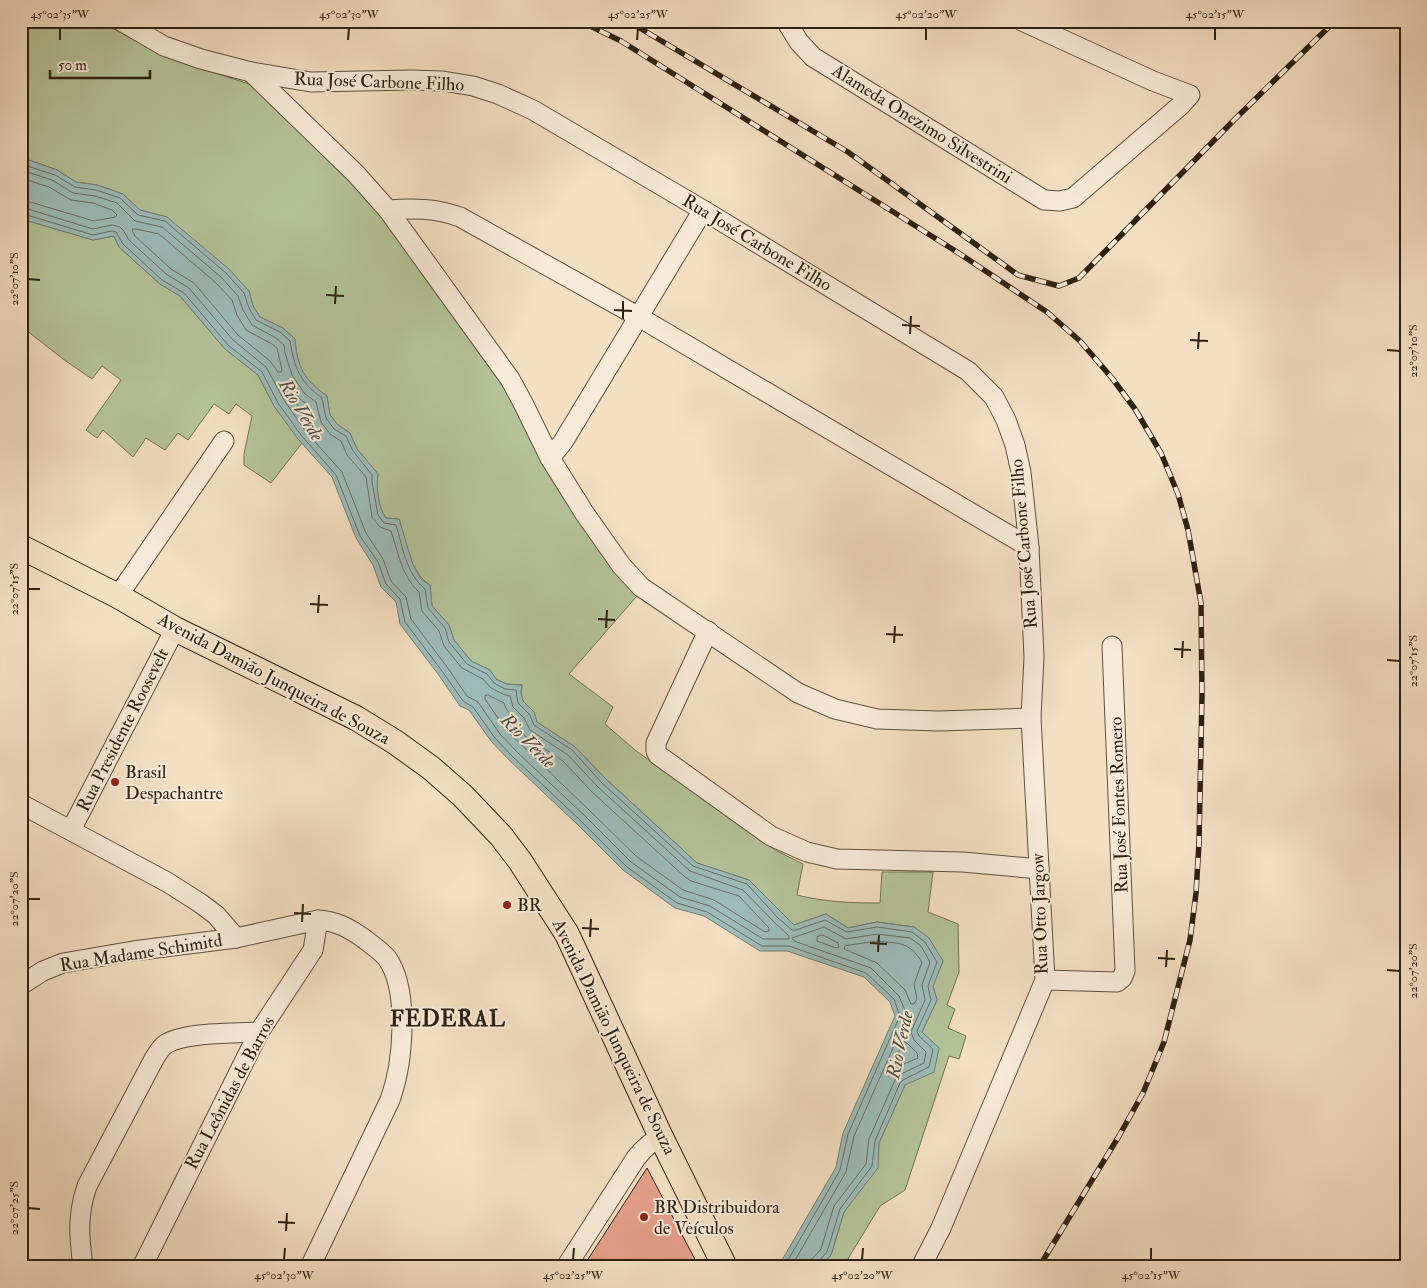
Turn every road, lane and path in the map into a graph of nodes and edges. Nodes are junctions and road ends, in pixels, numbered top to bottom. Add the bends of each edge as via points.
1 (121, 21) edge
2 (1022, 21) edge
3 (792, 23) edge
4 (251, 72) junction
5 (388, 210) junction
6 (703, 210) junction
7 (639, 317) junction
8 (224, 441) dead end
9 (550, 458) junction
10 (21, 547) edge
11 (1028, 547) junction
12 (118, 596) junction
13 (175, 629) junction
14 (708, 632) junction
15 (1112, 646) dead end
16 (1034, 657) joint
17 (1031, 718) junction
18 (21, 804) edge
19 (71, 830) junction
20 (1039, 869) junction
21 (318, 920) junction
22 (236, 938) junction
23 (1045, 980) junction
24 (21, 985) edge
25 (259, 1032) junction
26 (660, 1134) junction
27 (724, 1264) edge
28 (83, 1267) edge
29 (142, 1267) edge
30 (310, 1267) edge
31 (566, 1267) edge
32 (921, 1267) edge

1 - 4 street, Rua José Carbone Filho via 164,46 201,60
2 - 3 street, Alameda Onezimo Silvestrini via 1190,95 1073,198 1044,200 813,57 799,42
4 - 5 street, Rua José Carbone Filho via 356,174
4 - 6 street, Rua José Carbone Filho via 311,82 411,80 472,86 533,110
5 - 7 street via 436,210 460,216
5 - 9 street, Rua José Carbone Filho via 510,379
6 - 7 street
6 - 11 street, Rua José Carbone Filho via 968,371 994,397 1015,445 1021,472
7 - 9 street
7 - 11 street
8 - 12 street
9 - 14 street, Rua José Carbone Filho via 621,565 641,587
10 - 12 main road, Avenida Damião Junqueira de Souza
11 - 16 street, Rua José Carbone Filho
12 - 13 main road, Avenida Damião Junqueira de Souza
13 - 19 street, Rua Presidente Roosevelt
13 - 26 main road, Avenida Damião Junqueira de Souza via 356,718 395,742 431,768 501,836 566,934
14 - 17 street, Rua José Carbone Filho via 798,693 836,709 877,719 939,722
14 - 20 street via 656,743 656,751 771,836 807,852 836,859 963,862
15 - 23 street, Rua José Fontes Romero via 1124,974 1117,982
16 - 17 street, Rua Otto Jargow
17 - 20 street, Rua Otto Jargow
18 - 19 street
19 - 22 street via 200,902
20 - 23 street, Rua Otto Jargow
21 - 22 street, Rua Madame Schimitd
21 - 25 street, Rua Leônidas de Barros via 313,950
21 - 30 street via 344,926 386,957 398,989 401,1044 396,1084 390,1100
22 - 24 street, Rua Madame Schimitd via 63,963 43,970
23 - 32 street, Rua Otto Jargow via 941,1228
25 - 28 street via 191,1036 166,1044 160,1050 87,1186 79,1222
25 - 29 street, Rua Leônidas de Barros
26 - 27 main road, Avenida Damião Junqueira de Souza
26 - 31 street via 636,1158

